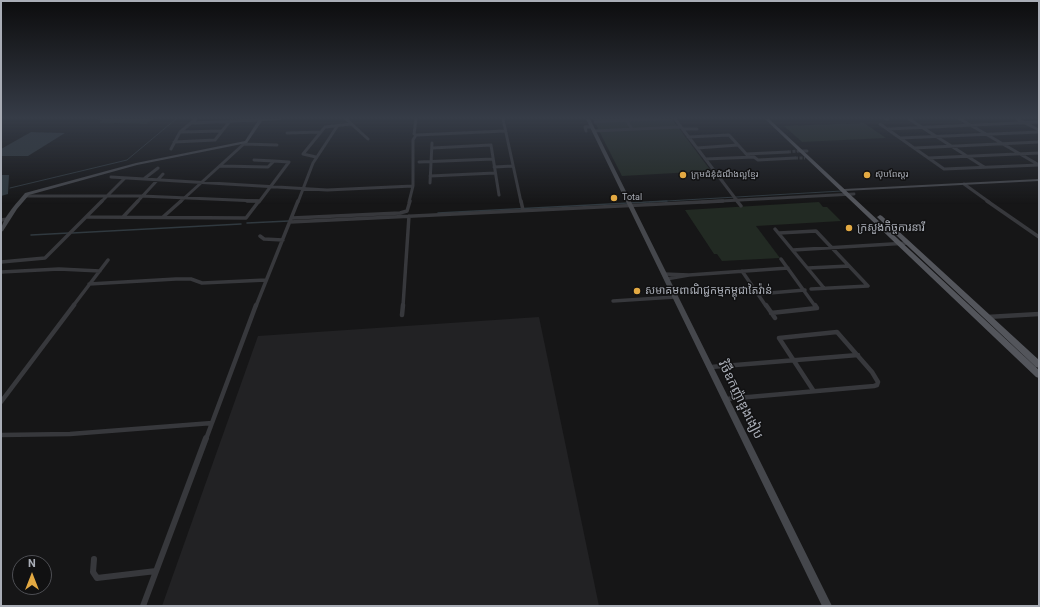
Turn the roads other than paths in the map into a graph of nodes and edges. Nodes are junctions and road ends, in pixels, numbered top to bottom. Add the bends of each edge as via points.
1 (223, 147) edge
2 (240, 147) edge
3 (308, 147) edge
4 (323, 147) edge
5 (413, 147) edge
6 (452, 147) edge
7 (491, 147) edge
8 (509, 147) edge
9 (602, 147) edge
10 (706, 147) edge
11 (740, 147) edge
12 (798, 147) edge
13 (799, 147) edge
14 (927, 147) edge
15 (954, 147) edge
16 (1008, 147) edge
17 (432, 148) joint
18 (697, 148) joint
19 (914, 148) joint
20 (802, 151) junction
21 (1039, 153) edge
22 (746, 154) junction
23 (752, 154) junction
24 (1019, 154) junction
25 (967, 156) junction
26 (316, 157) junction
27 (749, 157) junction
28 (754, 157) junction
29 (928, 158) junction
30 (493, 159) junction
31 (705, 159) junction
32 (254, 160) dead end
33 (274, 161) junction
34 (419, 162) dead end
35 (431, 162) junction
36 (513, 165) junction
37 (1039, 165) edge
38 (220, 166) junction
39 (494, 166) junction
40 (158, 168) dead end
41 (985, 168) junction
42 (495, 173) junction
43 (163, 174) dead end
44 (430, 176) junction
45 (111, 177) dead end
46 (125, 178) junction
47 (145, 179) junction
48 (157, 179) junction
49 (1039, 180) edge
50 (202, 182) junction
51 (430, 183) dead end
52 (964, 184) junction
53 (413, 186) junction
54 (269, 187) junction
55 (302, 189) junction
56 (849, 192) junction
57 (499, 195) dead end
58 (25, 196) junction
59 (106, 196) junction
60 (140, 196) junction
61 (184, 198) junction
62 (736, 200) junction
63 (258, 201) junction
64 (629, 203) junction
65 (741, 206) dead end
66 (522, 209) junction
67 (409, 216) junction
68 (87, 217) junction
69 (123, 217) junction
70 (163, 217) junction
71 (8, 219) junction
72 (1, 220) edge
73 (291, 220) junction
74 (775, 229) dead end
75 (1, 230) edge
76 (779, 233) junction
77 (260, 236) dead end
78 (1039, 237) edge
79 (283, 240) junction
80 (905, 244) junction
81 (832, 248) junction
82 (793, 250) junction
83 (781, 259) dead end
84 (108, 260) dead end
85 (1, 262) edge
86 (849, 266) junction
87 (788, 268) junction
88 (808, 268) junction
89 (100, 271) junction
90 (742, 271) junction
91 (1, 272) edge
92 (665, 276) junction
93 (266, 280) junction
94 (90, 284) junction
95 (824, 288) junction
96 (811, 289) dead end
97 (805, 290) junction
98 (758, 294) junction
99 (675, 297) junction
100 (614, 301) dead end
101 (771, 313) junction
102 (1039, 314) edge
103 (402, 315) dead end
104 (986, 317) junction
105 (775, 318) dead end
106 (858, 356) junction
107 (793, 361) junction
108 (1039, 365) edge
109 (711, 367) junction
110 (1039, 375) edge
111 (812, 390) junction
112 (726, 399) junction
113 (1, 402) edge
114 (212, 423) junction
115 (1, 435) edge
116 (94, 559) dead end
117 (156, 571) junction
118 (143, 606) edge
119 (827, 606) edge

1 - 58 street via 136,164
2 - 38 street
3 - 26 street via 303,154
4 - 26 street
5 - 53 street
6 - 17 street
7 - 30 street
8 - 36 street
9 - 64 street, វិថីឧកញ៉ាឌួងងៀប
10 - 18 street
11 - 22 street
12 - 20 main road
13 - 20 main road
14 - 19 street
15 - 25 street
16 - 24 street
17 - 35 street
18 - 31 street
19 - 29 street
20 - 56 main road
20 - 56 main road
21 - 24 street
22 - 23 street
22 - 27 street
23 - 28 street
23 - 28 street via 787,152 793,158 758,160
24 - 25 street
24 - 37 street
25 - 29 street
25 - 41 street
26 - 55 street
27 - 28 street
27 - 31 street
29 - 41 street via 944,169
30 - 35 street
30 - 39 street
31 - 62 street
32 - 33 street
33 - 38 street via 268,167
33 - 54 street via 289,162
34 - 35 street
35 - 44 street
36 - 39 street
36 - 66 street
37 - 41 street
38 - 50 street
39 - 42 street
40 - 47 street
42 - 44 street
42 - 57 street
43 - 48 street
44 - 51 street
45 - 46 street
46 - 47 street
46 - 59 street
47 - 48 street
48 - 50 street
48 - 60 street
49 - 52 street
50 - 54 street
50 - 61 street
52 - 56 street
52 - 78 street
53 - 55 street
53 - 73 street via 407,211 404,212
54 - 55 street
54 - 63 street
55 - 73 street
56 - 62 street
56 - 80 main road
58 - 59 street
58 - 71 street
59 - 60 street
59 - 68 street
60 - 61 street
60 - 69 street
61 - 63 street
61 - 70 street
62 - 64 street
62 - 65 street
63 - 70 street via 244,219
64 - 66 street
64 - 92 street, វិថីឧកញ៉ាឌួងងៀប
66 - 67 street
67 - 73 street
67 - 103 street
68 - 69 street
68 - 85 street via 43,259
69 - 70 street
71 - 72 street
71 - 75 street
73 - 79 street
74 - 76 street
76 - 81 street via 816,231
76 - 82 street
77 - 79 street via 264,239
79 - 93 street
80 - 81 street
80 - 104 main road
80 - 110 main road
81 - 82 street
81 - 86 street
82 - 88 street
83 - 87 street
84 - 89 street
86 - 88 street
86 - 95 street via 868,286
87 - 90 street
87 - 97 street
88 - 95 street
89 - 91 street via 52,269
89 - 94 street
90 - 92 street via 684,277
90 - 98 street
92 - 99 street, វិថីឧកញ៉ាឌួងងៀប
93 - 94 street via 202,282 176,278
93 - 114 street
94 - 113 street
95 - 96 street
97 - 98 street
97 - 101 street via 818,307 816,309
98 - 101 street
99 - 100 street
99 - 109 street, វិថីឧកញ៉ាឌួងងៀប
101 - 105 street
102 - 104 street
104 - 108 main road
106 - 107 street
106 - 107 street via 837,332 779,338
106 - 111 street via 872,372 878,382 877,385
107 - 109 street
107 - 111 street
109 - 112 street, វិថីឧកញ៉ាឌួងងៀប
111 - 112 street
112 - 119 street, វិថីឧកញ៉ាឌួងងៀប
114 - 115 street via 70,434
114 - 117 street
116 - 117 street via 93,572 97,578
117 - 118 street

